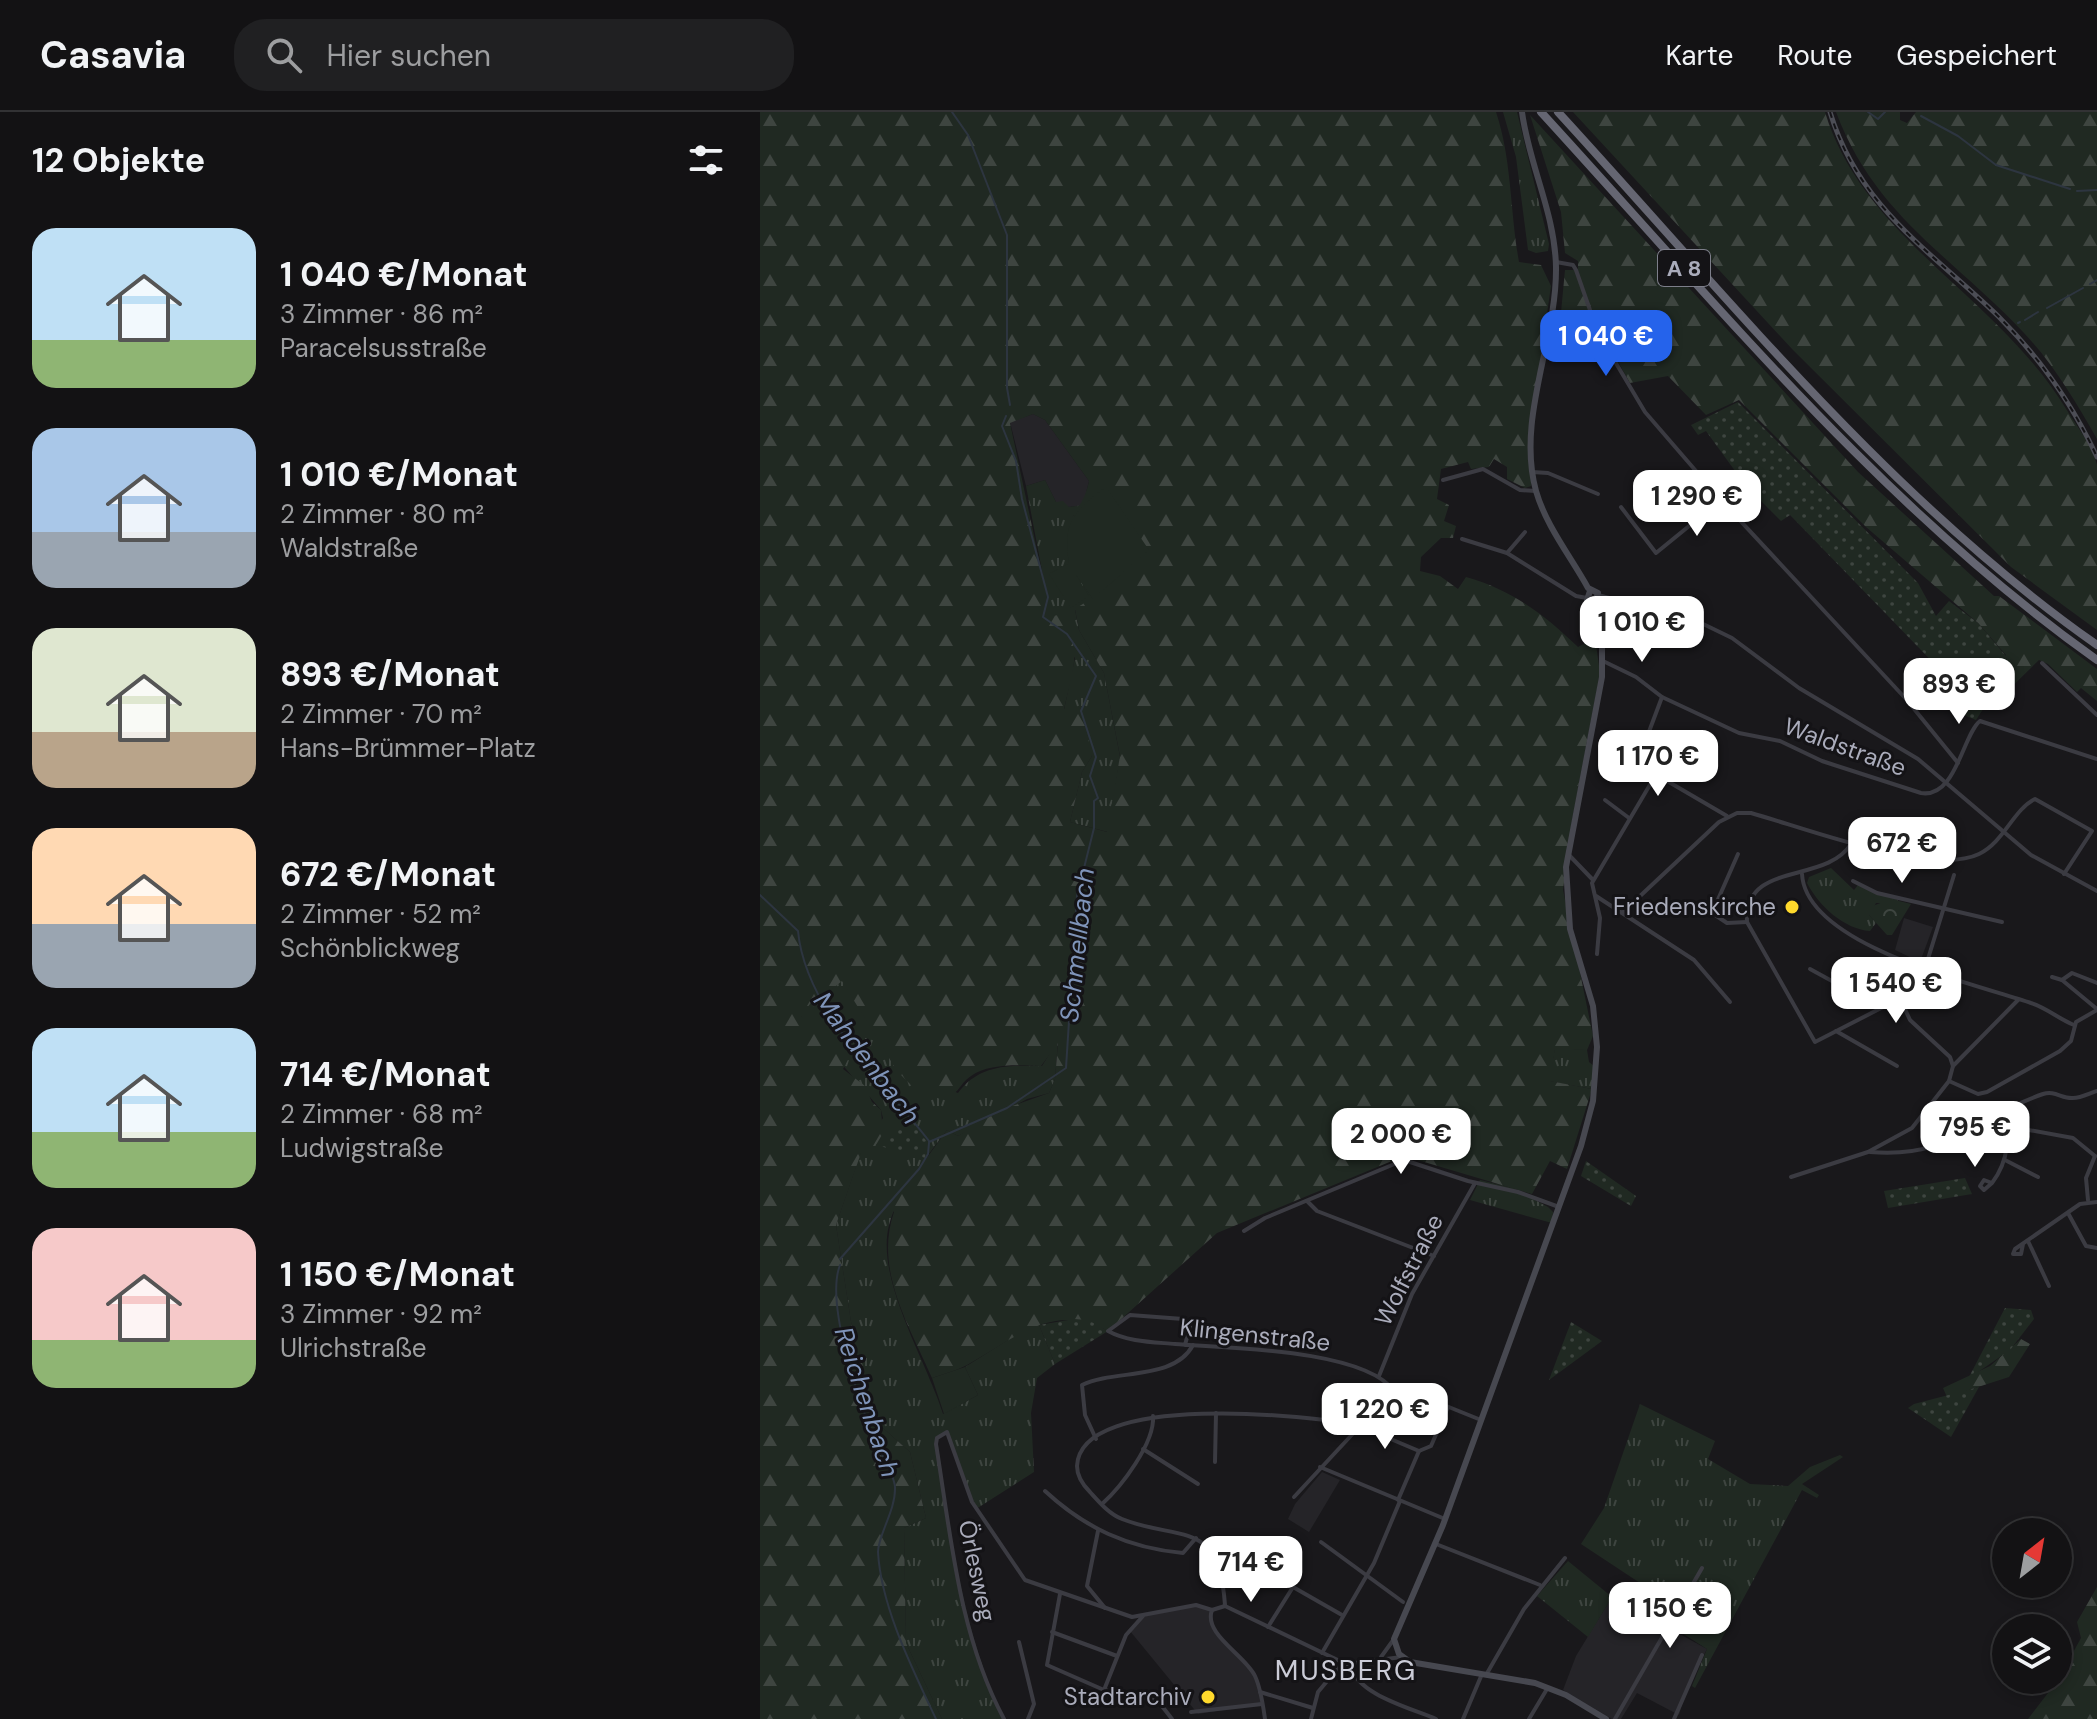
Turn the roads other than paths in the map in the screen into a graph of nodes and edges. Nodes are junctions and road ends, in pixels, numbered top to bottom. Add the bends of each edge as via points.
1 (1522, 112) edge
2 (1541, 112) edge
3 (1558, 112) edge
4 (1556, 262) junction
5 (1595, 328) junction
6 (1562, 350) dead end
7 (1532, 472) junction
8 (1443, 480) dead end
9 (1536, 491) junction
10 (1598, 494) dead end
11 (1721, 500) junction
12 (1621, 507) dead end
13 (1525, 532) dead end
14 (1462, 539) dead end
15 (1507, 553) junction
16 (1598, 595) joint
17 (1590, 597) junction
18 (2097, 645) edge
19 (2097, 660) edge
20 (1603, 661) junction
21 (2042, 663) dead end
22 (1662, 697) junction
23 (2097, 715) edge
24 (2097, 759) edge
25 (1958, 763) junction
26 (1662, 778) dead end
27 (1945, 782) junction
28 (1605, 800) dead end
29 (1727, 816) junction
30 (1629, 818) junction
31 (2004, 834) junction
32 (1851, 844) junction
33 (1567, 854) junction
34 (1738, 854) dead end
35 (1802, 874) junction
36 (2064, 874) junction
37 (1954, 875) dead end
38 (1593, 880) junction
39 (1853, 881) dead end
40 (2097, 891) edge
41 (1596, 896) junction
42 (1944, 909) junction
43 (1622, 913) junction
44 (1747, 922) junction
45 (2002, 922) dead end
46 (1597, 954) dead end
47 (1810, 969) dead end
48 (1924, 970) junction
49 (2052, 977) dead end
50 (2062, 980) junction
51 (2097, 983) edge
52 (2019, 999) junction
53 (1730, 1002) dead end
54 (1887, 1005) junction
55 (1904, 1007) junction
56 (2097, 1010) edge
57 (2074, 1025) junction
58 (1836, 1031) junction
59 (1897, 1066) dead end
60 (1953, 1066) junction
61 (1949, 1081) junction
62 (2097, 1091) edge
63 (2005, 1108) junction
64 (2007, 1126) junction
65 (1868, 1152) junction
66 (2096, 1155) edge
67 (2005, 1160) junction
68 (1791, 1177) dead end
69 (2038, 1177) dead end
70 (1475, 1183) junction
71 (1992, 1183) dead end
72 (2088, 1200) junction
73 (1307, 1201) junction
74 (2097, 1202) edge
75 (1559, 1207) junction
76 (2068, 1213) junction
77 (1244, 1231) dead end
78 (2097, 1248) edge
79 (1434, 1256) junction
80 (2049, 1286) dead end
81 (1185, 1345) junction
82 (1193, 1345) junction
83 (1379, 1376) junction
84 (1394, 1391) junction
85 (1448, 1407) junction
86 (1216, 1413) junction
87 (1153, 1416) junction
88 (1481, 1420) junction
89 (1360, 1426) junction
90 (1096, 1439) junction
91 (1143, 1449) junction
92 (1419, 1451) junction
93 (1215, 1462) dead end
94 (1320, 1467) junction
95 (1198, 1484) dead end
96 (1045, 1491) dead end
97 (1294, 1497) dead end
98 (1399, 1501) junction
99 (1102, 1504) junction
100 (1445, 1519) junction
101 (1098, 1531) junction
102 (1196, 1538) junction
103 (1321, 1542) dead end
104 (1436, 1544) junction
105 (1565, 1558) dead end
106 (1702, 1568) dead end
107 (1366, 1575) junction
108 (1540, 1585) junction
109 (1060, 1594) junction
110 (1403, 1602) dead end
111 (1225, 1606) junction
112 (1106, 1608) junction
113 (1212, 1610) junction
114 (1342, 1615) junction
115 (1143, 1616) junction
116 (1268, 1627) junction
117 (1052, 1632) junction
118 (1394, 1639) junction
119 (1019, 1642) dead end
120 (1322, 1653) junction
121 (1702, 1655) dead end
122 (1118, 1657) junction
123 (1381, 1657) junction
124 (1402, 1657) junction
125 (1343, 1662) junction
126 (1349, 1664) junction
127 (1484, 1674) junction
128 (1548, 1687) junction
129 (1104, 1690) junction
130 (1260, 1692) junction
131 (1262, 1704) junction
132 (1313, 1708) junction
133 (1191, 1712) dead end
134 (1004, 1719) edge
135 (1028, 1719) edge
136 (1172, 1719) edge
137 (1265, 1719) edge
138 (1311, 1719) edge
139 (1436, 1719) edge
140 (1463, 1719) edge
141 (1529, 1719) edge
142 (1606, 1719) edge
143 (1615, 1719) edge
144 (1674, 1719) edge

1 - 4 main road
2 - 19 highway, A 8 via 1882,482 1987,576
3 - 18 highway, A 8 via 1891,473 1987,560
4 - 5 street via 1576,270
4 - 7 main road via 1553,314 1531,428
5 - 6 street via 1583,329
5 - 11 street via 1645,412
7 - 9 main road
7 - 10 street via 1548,473
8 - 9 street via 1483,469 1523,491
9 - 17 main road
11 - 12 street via 1656,553
11 - 25 street via 1906,699
13 - 15 street
14 - 15 street
15 - 17 street via 1576,596
16 - 17 main road
16 - 27 street via 1715,628 1799,688 1897,744
17 - 20 main road
20 - 22 street, Waldstraße
20 - 33 main road
21 - 23 street
22 - 27 street, Waldstraße via 1739,733 1780,741 1822,761 1921,793 1933,792
22 - 30 street via 1638,761 1653,778
24 - 25 street via 1982,721 1973,727
25 - 27 street
26 - 29 street
27 - 31 street
28 - 30 street
29 - 32 street via 1751,813
29 - 43 street
30 - 38 street
31 - 32 street via 1982,853 1957,861
31 - 36 street
31 - 36 street via 2035,799 2091,829
32 - 35 street via 1829,863
33 - 38 street
33 - 75 main road via 1570,929 1596,1026 1596,1080 1590,1118
34 - 44 street via 1712,913 1727,923
35 - 44 street via 1777,876 1760,887 1750,900
35 - 48 street via 1809,898 1826,916
36 - 40 street
37 - 42 street
38 - 41 street
39 - 42 street via 1877,893
41 - 43 street
41 - 46 street
42 - 45 street
42 - 48 street
43 - 53 street via 1694,960
44 - 58 street via 1815,1042
47 - 54 street
48 - 52 street
48 - 55 street
49 - 50 street
50 - 51 street via 2072,973
50 - 56 street
52 - 57 street
52 - 60 street
54 - 55 street
54 - 58 street
55 - 60 street via 1910,1020 1947,1052
56 - 57 street
57 - 61 street via 2071,1041 2060,1051 1987,1092 1978,1094
58 - 59 street
60 - 61 street
61 - 65 street via 1920,1121
62 - 63 street via 2076,1098 2048,1092
63 - 64 street
63 - 65 street via 1929,1150
64 - 66 street via 2073,1138
64 - 67 street
65 - 68 street
66 - 72 street via 2086,1178
67 - 69 street
67 - 71 street
70 - 73 street via 1404,1160
70 - 75 street
70 - 79 street, Wolfstraße
72 - 74 street
72 - 76 street
73 - 77 street
73 - 79 street via 1317,1211
75 - 88 main road
76 - 78 street via 2086,1246
76 - 80 street via 2026,1243
79 - 83 street, Wolfstraße via 1412,1294
81 - 81 street, Klingenstraße via 1143,1341 1108,1331 1130,1315 1183,1319 1190,1323
81 - 82 street, Klingenstraße
82 - 83 street, Klingenstraße via 1320,1357
82 - 90 street via 1172,1365 1082,1385 1085,1415
83 - 84 street, Klingenstraße
84 - 85 street via 1405,1390
84 - 89 street
85 - 88 street
85 - 92 street via 1431,1446
86 - 87 street
86 - 89 street
86 - 93 street
87 - 90 street
87 - 91 street
88 - 100 main road
89 - 92 street
89 - 94 street
90 - 99 street via 1082,1451 1077,1467 1083,1485
91 - 95 street
91 - 99 street via 1123,1485
92 - 98 street
94 - 97 street
94 - 98 street
96 - 101 street
98 - 100 street
98 - 107 street
99 - 102 street via 1123,1520
100 - 104 main road
101 - 102 street via 1127,1543 1180,1553
101 - 112 street via 1087,1586
102 - 111 street via 1213,1555
103 - 107 street
104 - 108 street
104 - 118 main road
105 - 108 street
106 - 143 street
107 - 110 street
107 - 114 street
108 - 127 street
109 - 112 street
109 - 117 street
109 - 134 street, Örlesweg via 1028,1582 1013,1566 969,1496 947,1432 937,1438 953,1561 974,1641
111 - 113 street
111 - 116 street
112 - 115 street
113 - 115 street via 1196,1605
113 - 130 street via 1214,1629 1251,1670
114 - 116 street via 1293,1587
114 - 120 street
115 - 122 street
116 - 120 street
117 - 122 street
117 - 129 street via 1047,1665
118 - 123 street
118 - 124 main road
119 - 135 street via 1034,1704
120 - 125 street
121 - 144 street
122 - 129 street
123 - 124 street
123 - 126 street
124 - 127 main road
125 - 126 street
125 - 132 street via 1320,1689
126 - 139 street via 1367,1688
127 - 128 main road
127 - 140 street
128 - 141 street
128 - 142 main road
129 - 136 street via 1155,1700
130 - 131 street
130 - 132 street
131 - 133 street
131 - 137 street
132 - 138 street

